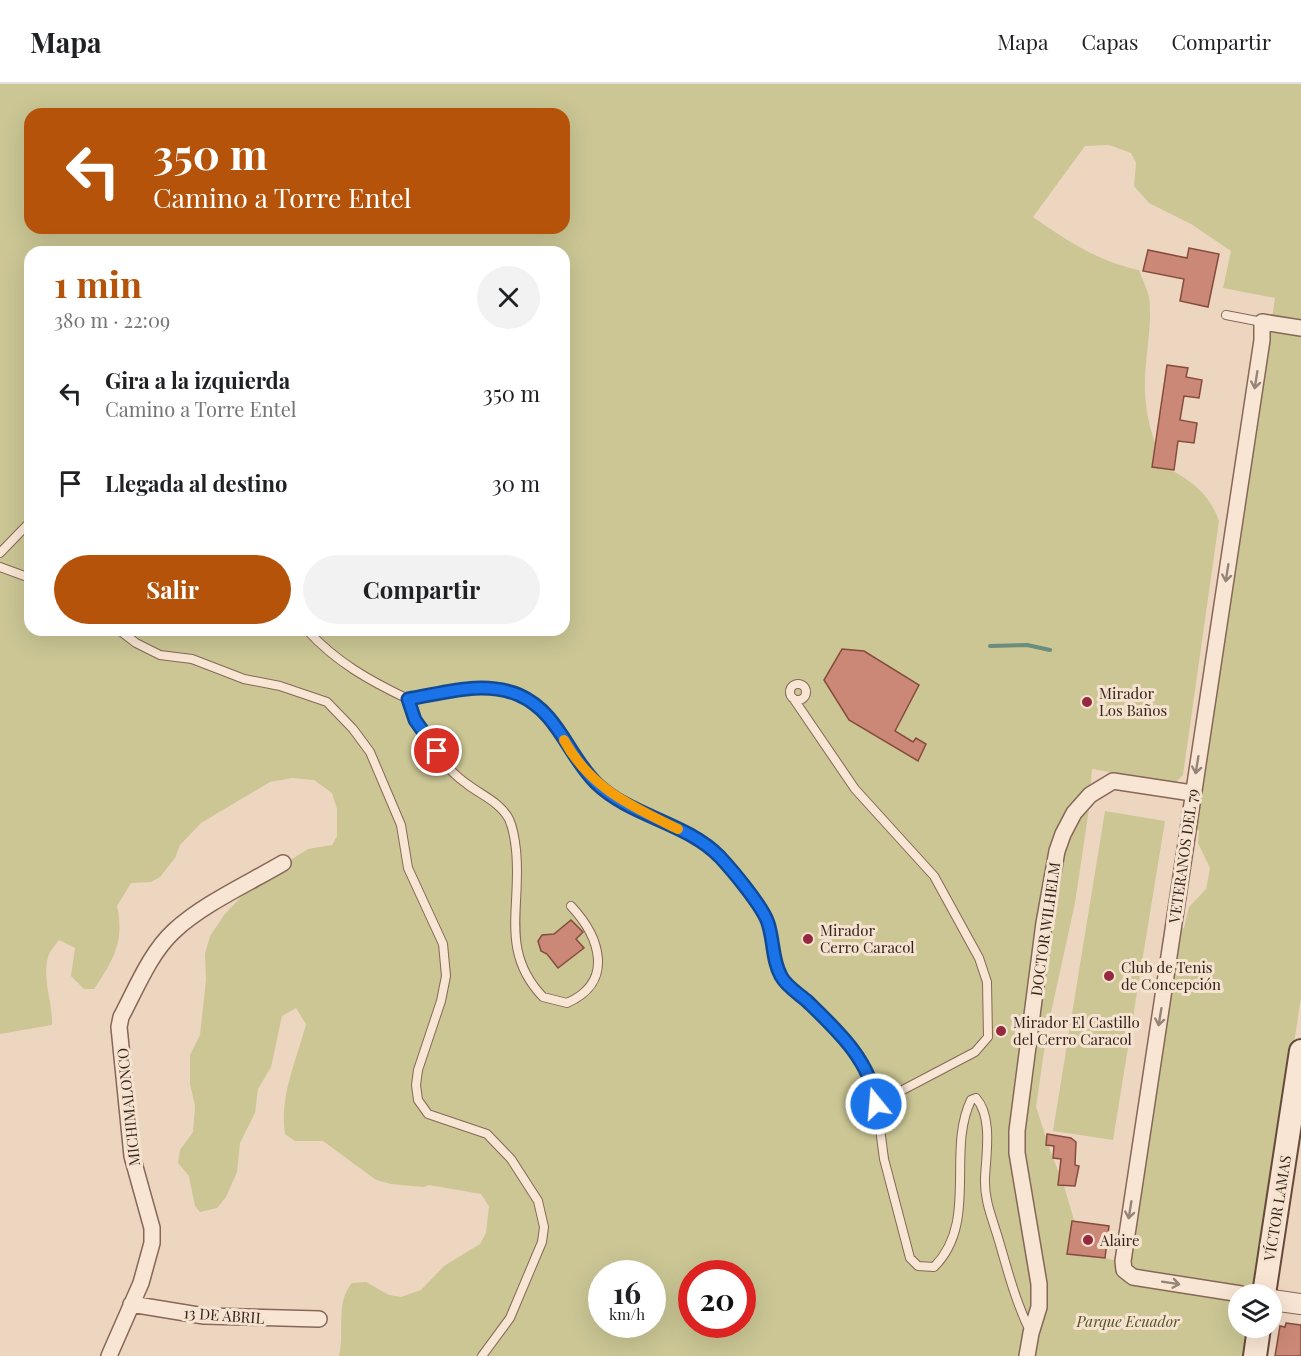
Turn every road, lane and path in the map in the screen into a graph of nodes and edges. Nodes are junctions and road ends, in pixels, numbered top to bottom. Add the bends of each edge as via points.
1 (1226, 315) dead end
2 (1262, 322) junction
3 (1301, 328) edge
4 (24, 528) edge
5 (0, 553) edge
6 (0, 567) edge
7 (24, 576) edge
8 (127, 636) edge
9 (313, 636) edge
10 (806, 696) junction
11 (793, 698) junction
12 (408, 699) junction
13 (805, 717) junction
14 (1192, 793) junction
15 (283, 863) dead end
16 (571, 906) dead end
17 (1301, 1056) edge
18 (876, 1104) junction
19 (1266, 1284) edge
20 (1228, 1292) edge
21 (1282, 1301) edge
22 (131, 1304) junction
23 (1301, 1304) edge
24 (319, 1319) dead end
25 (1031, 1333) junction
26 (1258, 1338) edge
27 (109, 1356) edge
28 (482, 1356) edge
29 (1027, 1356) edge
30 (1255, 1356) edge

1 - 2 lane
2 - 3 street
2 -> 14 street, VETERANOS DEL 79
4 - 5 lane
6 - 7 lane
8 - 28 lane via 160,655 192,659 244,679 327,702 370,753 402,825 408,868 443,944 446,976 418,1070 418,1100 428,1114 487,1134 511,1159 538,1201 544,1227 543,1242 510,1318
9 - 12 lane via 343,663
10 - 11 lane
10 - 11 lane via 803,685 795,685 790,693
10 - 13 lane
11 - 13 lane
12 - 16 lane via 415,720 450,770 509,819 517,863 515,947 521,967 543,997 567,1003 587,991 600,964 582,917
12 - 18 lane via 476,687 499,688 522,696 556,724 567,746 596,783 620,800 698,840 720,857 768,923 781,978 831,1024 860,1059 875,1091
13 - 18 lane via 855,789 933,876 979,958 987,982 988,1037 975,1052
14 -> 20 street, VETERANOS DEL 79 via 1123,1264 1133,1277
14 - 25 street, DOCTOR WILHELM via 1113,781 1090,795 1074,813 1057,850 1017,1131 1017,1153 1039,1284 1039,1307
15 - 22 street, MICHIMALONCO via 221,897 174,931 158,950 121,1017 132,1156 152,1228 150,1256
17 - 19 main road, VÍCTOR LAMAS
18 - 25 lane via 884,1159 910,1258 918,1266 934,1267 943,1258 951,1239 961,1198 958,1166 967,1108 971,1100 976,1098 980,1102 987,1144 988,1210 1020,1312
21 - 23 street
22 - 24 street, 13 DE ABRIL via 204,1316
22 - 27 street, MICHIMALONCO
25 - 29 street, DOCTOR WILHELM
26 - 30 main road

